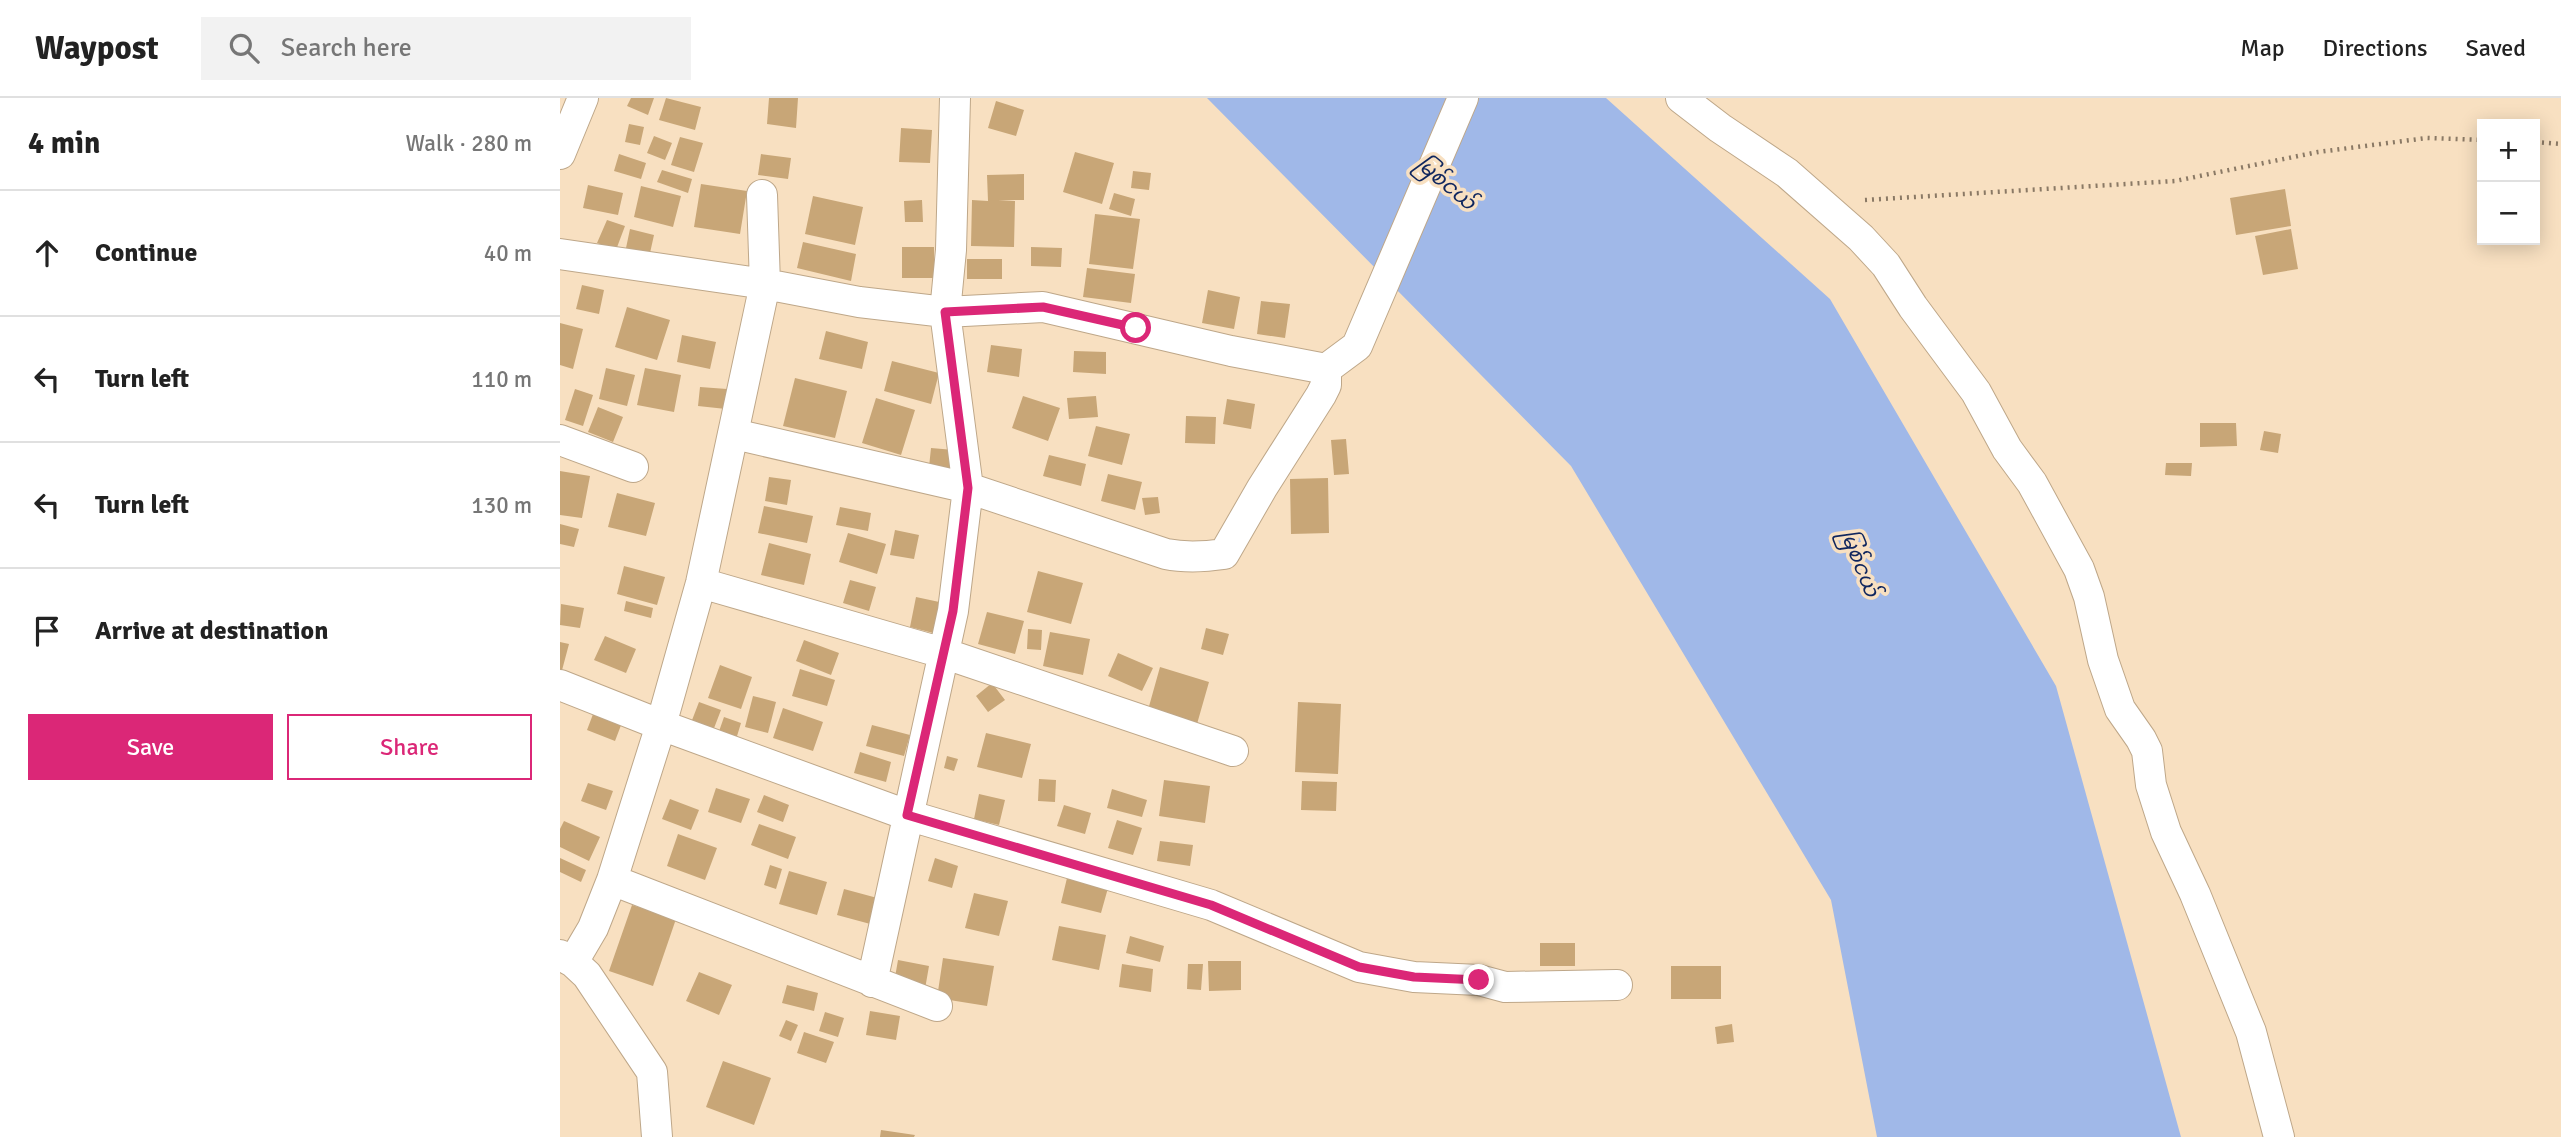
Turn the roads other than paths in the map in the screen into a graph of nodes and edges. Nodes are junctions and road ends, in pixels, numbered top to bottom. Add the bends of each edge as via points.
1 (583, 98) edge
2 (955, 98) edge
3 (1463, 98) edge
4 (1681, 98) edge
5 (560, 154) edge
6 (762, 195) dead end
7 (560, 254) edge
8 (765, 284) junction
9 (945, 312) junction
10 (1326, 369) junction
11 (734, 434) junction
12 (560, 440) edge
13 (633, 467) dead end
14 (968, 488) junction
15 (701, 583) junction
16 (943, 653) junction
17 (560, 685) edge
18 (661, 725) junction
19 (1233, 751) dead end
20 (907, 815) junction
21 (612, 880) junction
22 (567, 958) edge
23 (872, 982) junction
24 (1617, 985) dead end
25 (937, 1006) dead end
26 (657, 1137) edge
27 (2279, 1137) edge

1 - 5 street
2 - 9 street
3 - 10 street via 1357,346
4 - 27 street via 1787,173 1886,265 1976,392 2032,483 2089,597 2120,709 2147,751 2151,785 2166,832 2251,1032
6 - 8 street
7 - 8 street
8 - 9 street
8 - 11 street
9 - 10 street via 1043,307
9 - 14 street
10 - 14 street via 1321,395 1224,554 1186,558 1166,554
11 - 14 street
11 - 15 street
12 - 13 street
14 - 16 street via 953,611
15 - 16 street
15 - 18 street
16 - 19 street
16 - 20 street
17 - 18 street
18 - 20 street
18 - 21 street
20 - 23 street
20 - 24 street via 1211,905 1368,969 1504,986
21 - 22 street via 593,928
21 - 23 street
22 - 26 street via 587,975 652,1072
23 - 25 street

